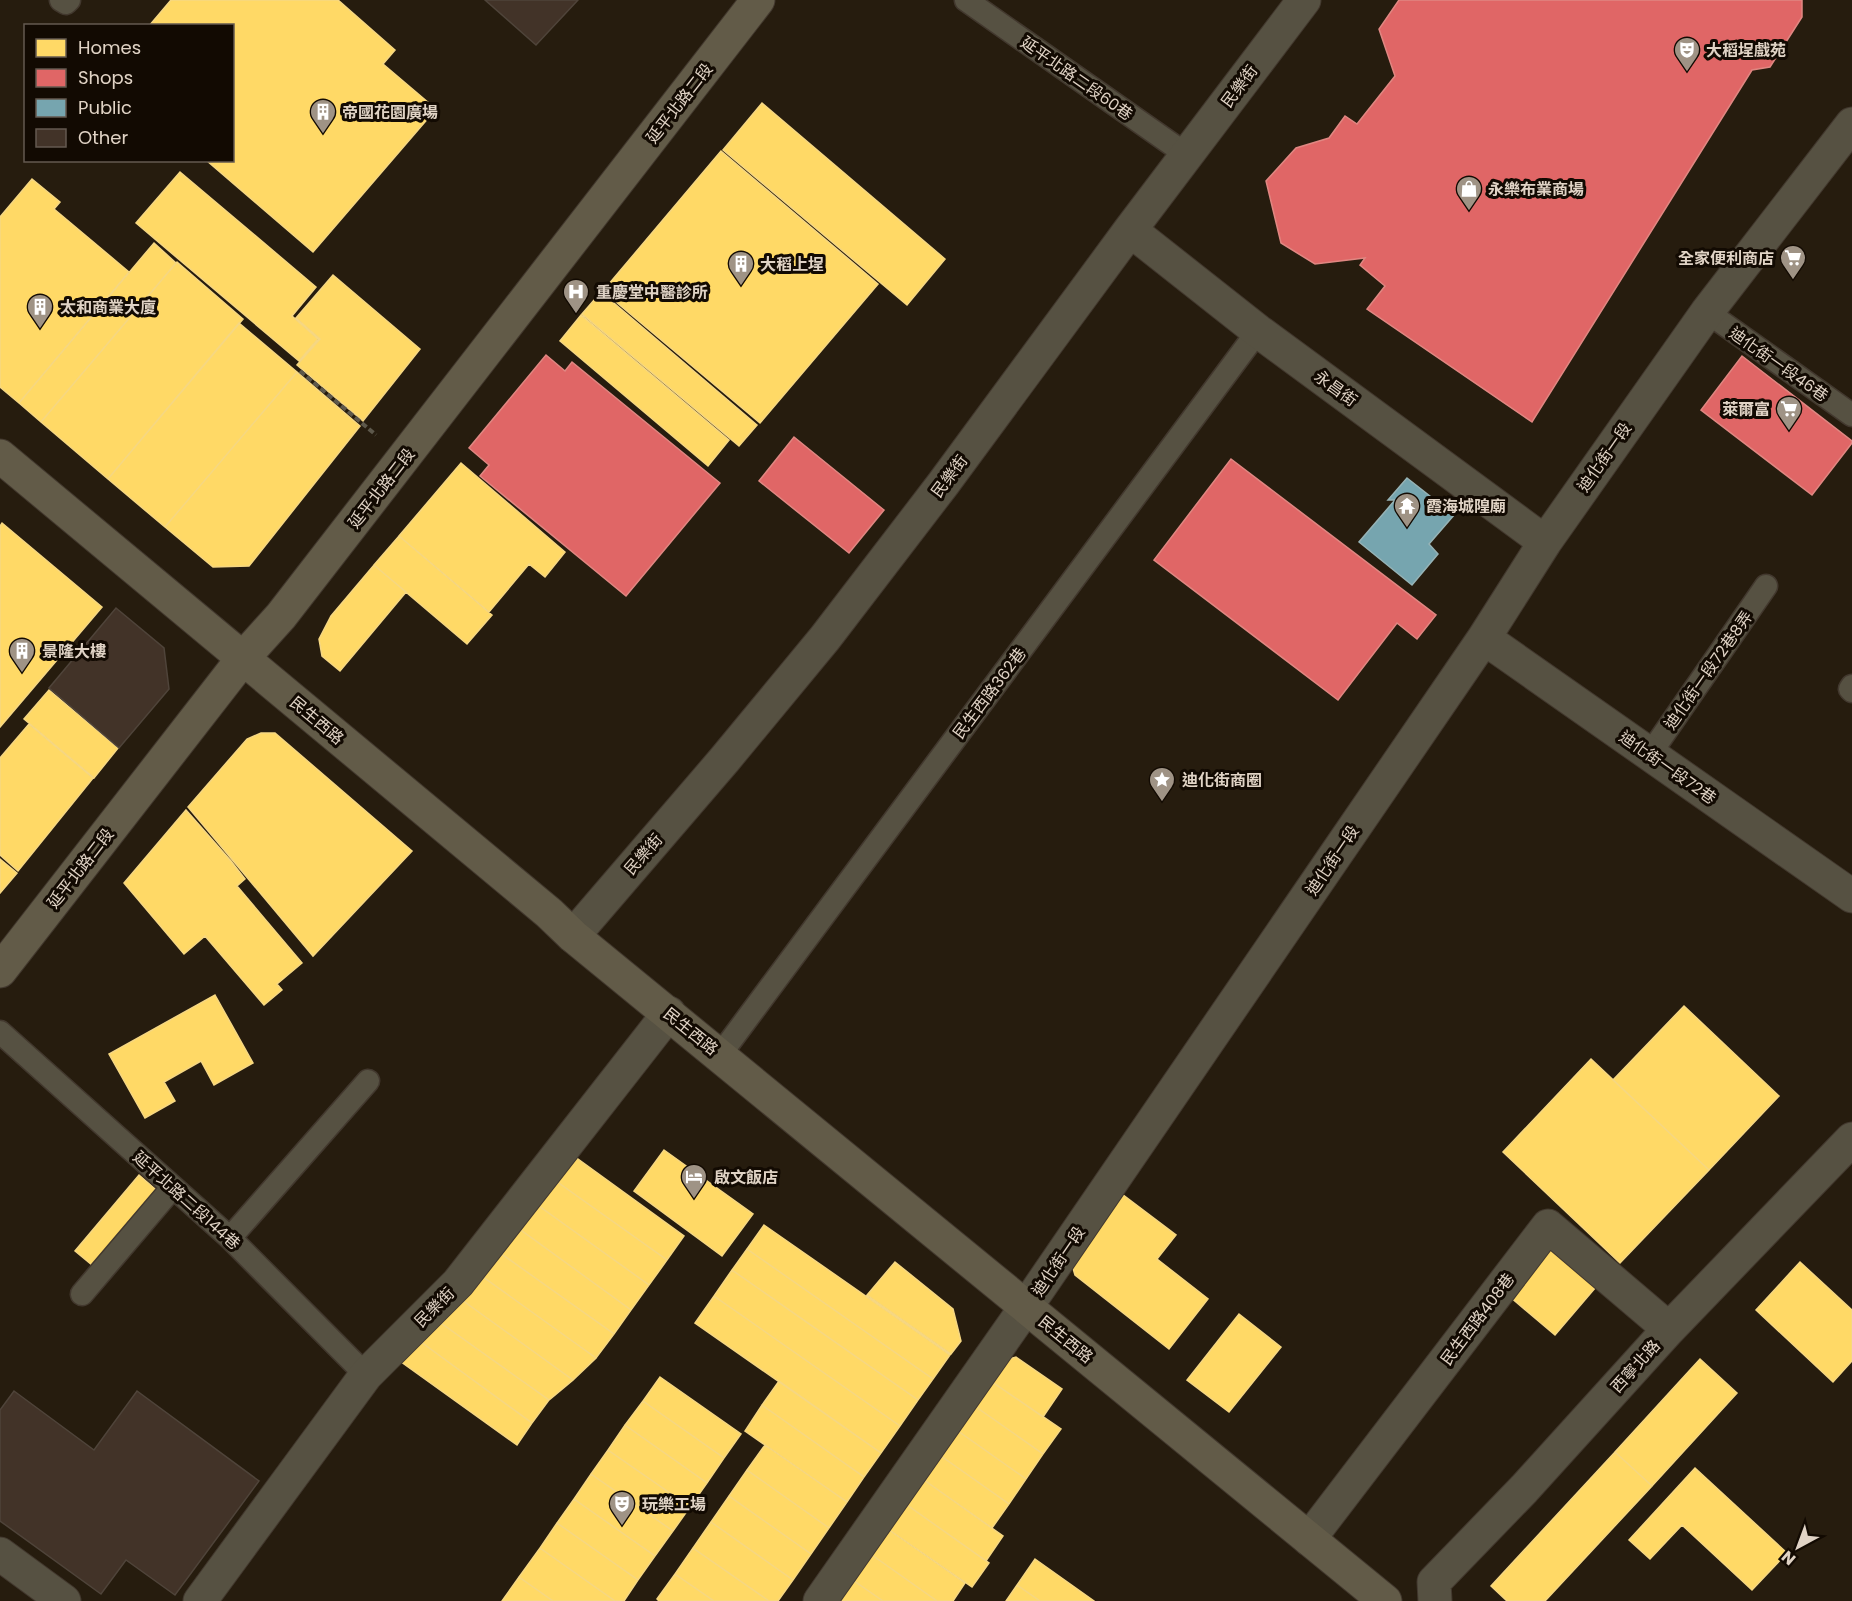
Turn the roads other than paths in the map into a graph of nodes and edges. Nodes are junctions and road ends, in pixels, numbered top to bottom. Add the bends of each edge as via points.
1 (758, 0) edge
2 (966, 0) edge
3 (1304, 0) edge
4 (1852, 124) edge
5 (1187, 155) junction
6 (1130, 230) junction
7 (1707, 312) junction
8 (1258, 331) junction
9 (1852, 415) edge
10 (0, 456) edge
11 (1545, 542) junction
12 (1766, 586) dead end
13 (1484, 638) junction
14 (244, 657) junction
15 (1650, 754) junction
16 (1852, 896) edge
17 (573, 936) junction
18 (0, 971) edge
19 (669, 1013) junction
20 (0, 1032) edge
21 (720, 1055) junction
22 (368, 1081) dead end
23 (1852, 1139) edge
24 (173, 1187) junction
25 (230, 1238) junction
26 (82, 1294) dead end
27 (1026, 1307) junction
28 (1669, 1329) junction
29 (366, 1375) junction
30 (1309, 1539) junction
31 (0, 1554) edge
32 (64, 1601) edge
33 (200, 1601) edge
34 (820, 1601) edge
35 (1385, 1601) edge
36 (1434, 1601) edge

1 - 14 street, 延平北路二段 via 281,616
2 - 5 lane, 延平北路二段60巷
3 - 5 street, 民樂街
4 - 7 street, 迪化街一段
5 - 6 street, 民樂街
6 - 8 street, 永昌街
6 - 17 street, 民樂街 via 825,638
7 - 9 lane, 迪化街一段46巷
7 - 11 street, 迪化街一段
8 - 11 street, 永昌街
8 - 21 lane, 民生西路362巷
10 - 14 street, 民生西路
11 - 13 street, 迪化街一段
12 - 15 lane, 迪化街一段72巷8弄
13 - 15 street, 迪化街一段72巷
13 - 27 street, 迪化街一段
14 - 17 street, 民生西路
14 - 18 street, 延平北路二段
15 - 16 street, 迪化街一段72巷
17 - 19 street, 民生西路
19 - 21 street, 民生西路
19 - 29 street, 民樂街 via 458,1283
20 - 24 lane, 延平北路二段144巷
21 - 27 street, 民生西路
22 - 25 lane
23 - 28 street, 西寧北路
24 - 25 lane, 延平北路二段144巷
24 - 26 lane
25 - 29 lane, 延平北路二段144巷
27 - 30 street, 民生西路
27 - 34 street, 迪化街一段
28 - 30 street, 民生西路408巷 via 1548,1226
28 - 36 street, 西寧北路 via 1434,1582
29 - 33 street, 民樂街
30 - 35 street, 民生西路
31 - 32 street

